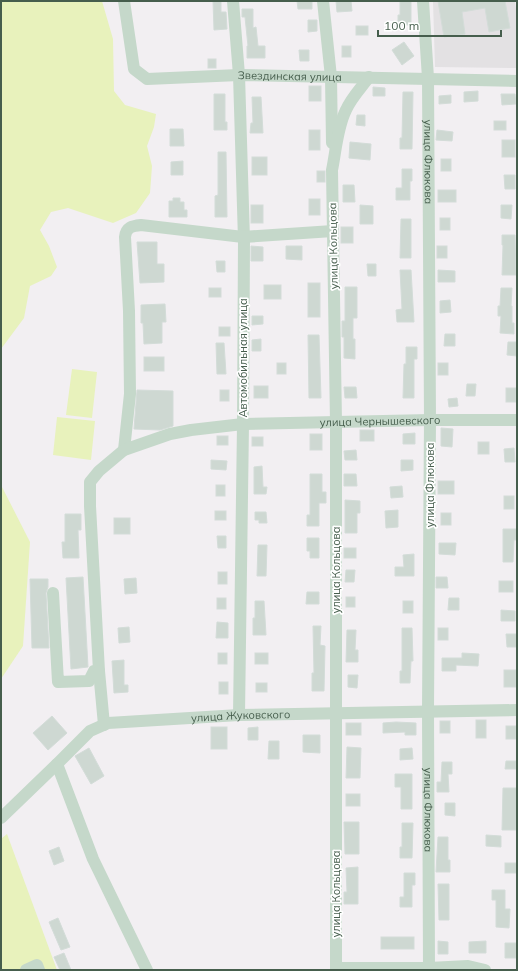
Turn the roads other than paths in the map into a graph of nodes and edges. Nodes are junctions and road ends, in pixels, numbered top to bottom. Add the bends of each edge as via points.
1 (124, 1) edge
2 (233, 1) edge
3 (323, 1) edge
4 (423, 1) edge
5 (239, 75) junction
6 (331, 77) junction
7 (369, 78) junction
8 (428, 78) junction
9 (517, 81) edge
10 (332, 170) junction
11 (333, 231) junction
12 (243, 237) junction
13 (430, 420) junction
14 (517, 420) edge
15 (336, 422) junction
16 (244, 424) junction
17 (124, 450) junction
18 (53, 593) dead end
19 (99, 671) junction
20 (428, 710) junction
21 (517, 710) edge
22 (336, 714) junction
23 (239, 715) junction
24 (104, 725) junction
25 (57, 764) junction
26 (1, 818) edge
27 (336, 969) edge
28 (429, 969) edge
29 (26, 970) edge
30 (39, 970) edge
31 (148, 970) edge
32 (485, 970) edge

1 - 5 street, Звездинская улица via 134,69 147,78
2 - 5 street, Автомобильная улица
3 - 6 street, улица Кольцова
4 - 8 street, улица Флюкова
5 - 6 street, Звездинская улица
5 - 12 street, Автомобильная улица
6 - 7 street, Звездинская улица
6 - 10 street, улица Кольцова
7 - 8 street, Звездинская улица
7 - 10 street, улица Кольцова via 345,111
8 - 9 street, Звездинская улица
8 - 13 street, улица Флюкова
10 - 11 street, улица Кольцова
11 - 12 street
11 - 15 street, улица Кольцова
12 - 16 street, Автомобильная улица
12 - 17 street via 141,225 126,230 130,394
13 - 14 street, улица Чернышевского
13 - 15 street, улица Чернышевского
13 - 20 street, улица Флюкова
15 - 16 street, улица Чернышевского
15 - 22 street, улица Кольцова
16 - 17 street, улица Чернышевского via 170,434
16 - 23 street, Автомобильная улица
17 - 19 street via 90,482
18 - 19 street via 58,682 89,682 94,671
19 - 24 street
20 - 21 street, улица Жуковского
20 - 22 street, улица Жуковского
20 - 28 street, улица Флюкова
22 - 23 street, улица Жуковского
22 - 27 street, улица Кольцова
23 - 24 street, улица Жуковского
24 - 25 street, улица Жуковского via 90,731
25 - 26 street, улица Жуковского
25 - 31 street via 93,859
27 - 28 street
28 - 32 street via 468,966
29 - 30 street via 37,965

